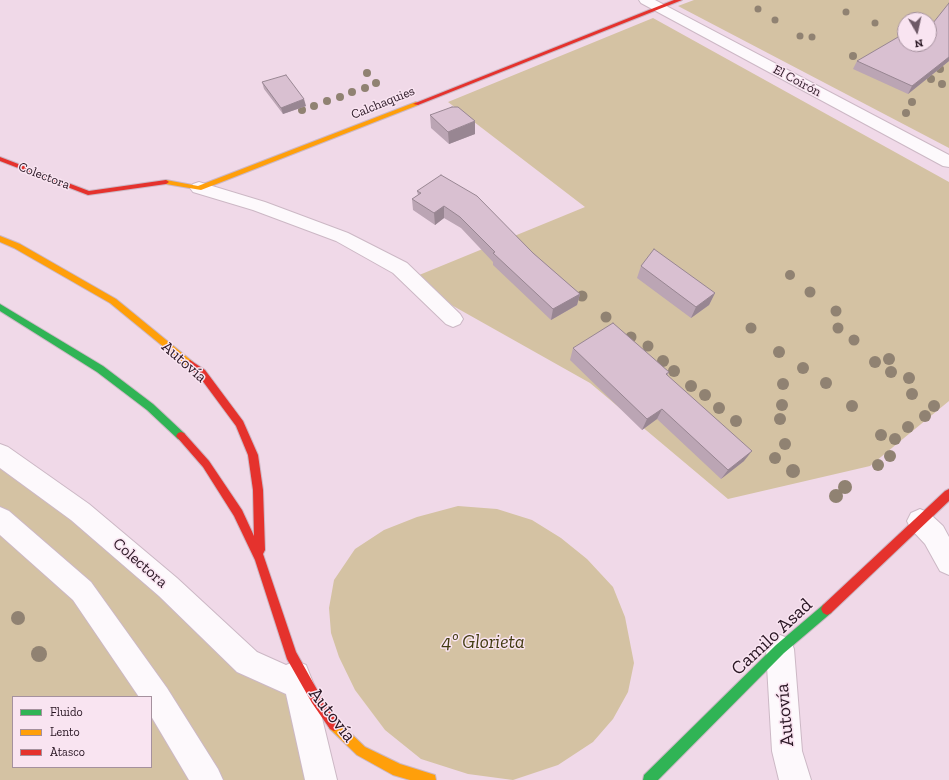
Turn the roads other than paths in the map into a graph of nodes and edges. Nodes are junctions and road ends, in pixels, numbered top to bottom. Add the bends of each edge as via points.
1 (645, 0) edge
2 (679, 0) edge
3 (660, 8) junction
4 (0, 159) edge
5 (949, 162) edge
6 (199, 188) junction
7 (0, 239) edge
8 (0, 307) edge
9 (453, 319) dead end
10 (0, 454) edge
11 (949, 494) edge
12 (0, 519) edge
13 (920, 521) junction
14 (260, 559) junction
15 (949, 562) edge
16 (780, 649) junction
17 (288, 671) junction
18 (207, 780) edge
19 (320, 780) edge
20 (430, 780) edge
21 (649, 780) edge
22 (795, 780) edge

1 - 3 street, El Coirón
2 - 3 street, Calchaquies
3 - 5 street, El Coirón
3 - 6 street, Calchaquies
4 - 6 street, Colectora via 88,192 170,182
6 - 9 street via 258,206 342,237 400,268
7 - 14 street, Autovía via 17,246 113,301 202,373 240,424 253,455 258,490
8 - 14 street, Autovía via 100,369 150,406 181,436 206,464 238,513
10 - 17 street, Colectora via 80,512 168,587 247,662
11 - 13 street, Camilo Asad
12 - 18 street via 82,591 157,698
13 - 15 street via 934,536
13 - 16 street, Camilo Asad via 820,616
14 - 17 street, Autovía
16 - 21 street, Camilo Asad
16 - 22 street, Autovía via 787,751
17 - 19 street, Autovía
17 - 20 street, Autovía via 361,751 398,770

